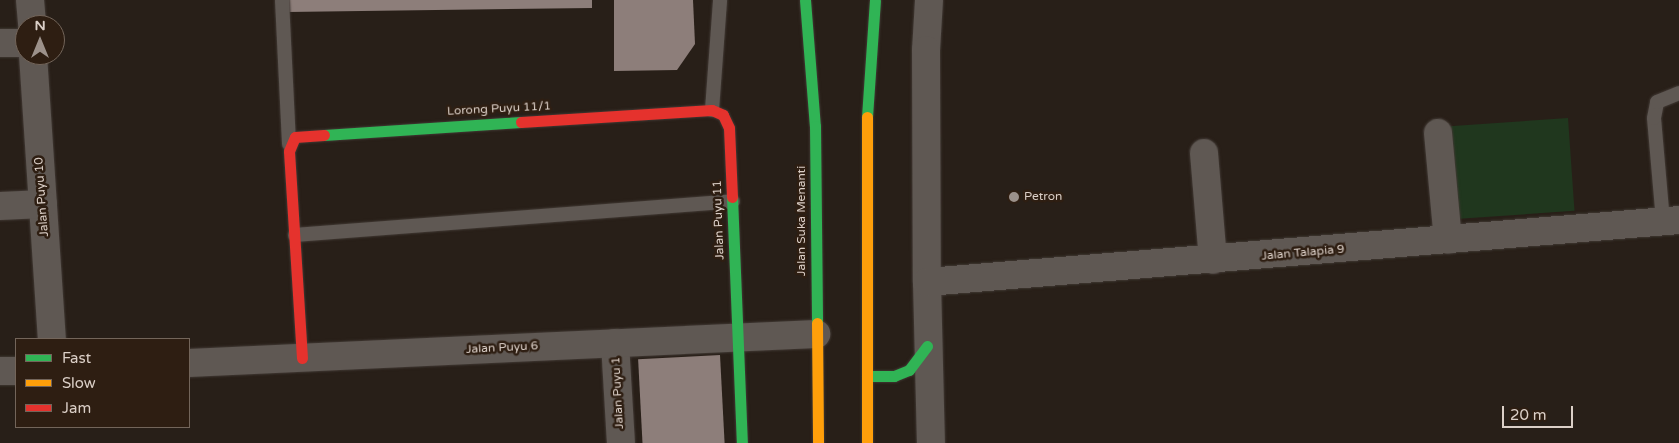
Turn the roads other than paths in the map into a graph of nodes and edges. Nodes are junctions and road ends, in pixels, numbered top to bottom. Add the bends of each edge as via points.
1 (30, 0) edge
2 (282, 0) edge
3 (720, 0) edge
4 (805, 0) edge
5 (875, 0) edge
6 (929, 0) edge
7 (31, 15) edge
8 (15, 43) edge
9 (0, 44) edge
10 (35, 65) edge
11 (1679, 93) edge
12 (712, 110) junction
13 (1438, 133) dead end
14 (290, 147) junction
15 (1204, 153) dead end
16 (733, 201) junction
17 (42, 204) junction
18 (0, 206) edge
19 (1671, 220) edge
20 (295, 235) junction
21 (1448, 240) junction
22 (1213, 260) junction
23 (927, 282) junction
24 (816, 334) junction
25 (52, 338) edge
26 (736, 338) junction
27 (615, 343) junction
28 (927, 346) junction
29 (302, 358) junction
30 (190, 363) edge
31 (15, 371) edge
32 (0, 372) edge
33 (867, 376) junction
34 (621, 443) edge
35 (742, 443) edge
36 (818, 443) edge
37 (867, 443) edge
38 (931, 443) edge

1 - 7 street
2 - 14 lane
3 - 12 lane
4 - 24 street, Jalan Suka Menanti via 815,126
5 - 33 street via 867,84
6 - 23 street via 926,50
8 - 9 street
10 - 17 street, Jalan Puyu 10
11 - 19 lane via 1657,102 1654,118
12 - 14 street, Lorong Puyu 11/1 via 300,135
12 - 16 street, Jalan Puyu 11 via 723,115 728,128
13 - 21 street
14 - 20 street
15 - 22 street
16 - 20 lane
16 - 26 street, Jalan Puyu 11
17 - 18 street
17 - 25 street, Jalan Puyu 10
19 - 21 street, Jalan Talapia 9
20 - 29 street
21 - 22 street, Jalan Talapia 9
22 - 23 street, Jalan Talapia 9
23 - 28 street
24 - 26 street, Jalan Puyu 6
24 - 36 street, Jalan Suka Menanti
26 - 27 street, Jalan Puyu 6
26 - 35 street, Jalan Puyu 11
27 - 29 street, Jalan Puyu 6
27 - 34 street, Jalan Puyu 1
28 - 33 street via 909,370 894,376
28 - 38 street
29 - 30 street, Jalan Puyu 6
31 - 32 street
33 - 37 street

